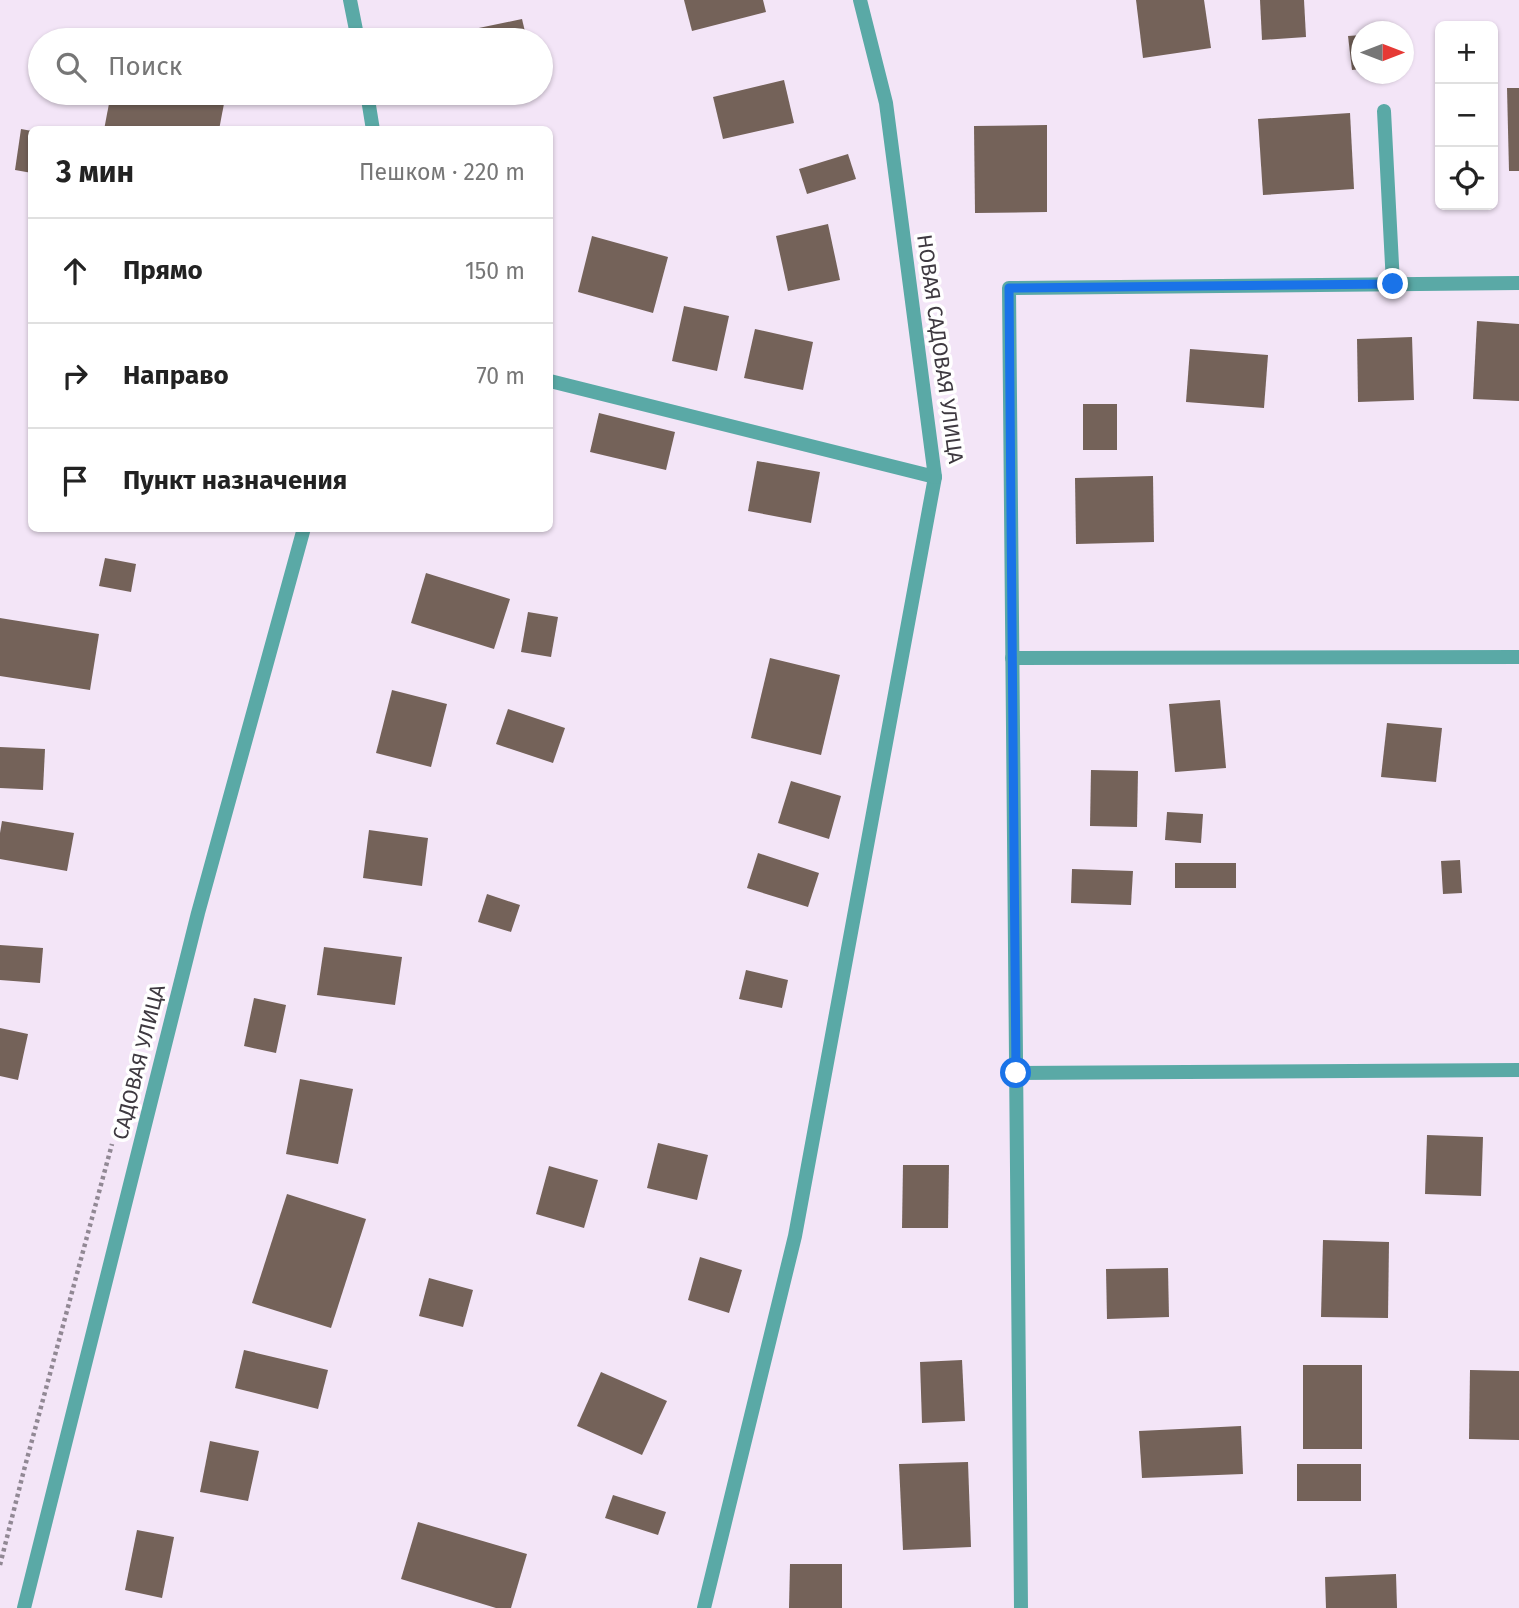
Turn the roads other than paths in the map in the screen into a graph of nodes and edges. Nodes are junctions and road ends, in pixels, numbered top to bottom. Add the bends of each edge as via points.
1 (350, 0) edge
2 (860, 0) edge
3 (356, 28) edge
4 (369, 105) edge
5 (1384, 111) dead end
6 (372, 126) edge
7 (1519, 282) edge
8 (1393, 284) junction
9 (553, 382) edge
10 (935, 477) junction
11 (302, 532) edge
12 (1519, 657) edge
13 (1012, 658) junction
14 (1519, 1070) edge
15 (1016, 1073) junction
16 (24, 1608) edge
17 (704, 1608) edge
18 (1021, 1608) edge

1 - 3 street
2 - 10 street, НОВАЯ САДОВАЯ УЛИЦА via 886,103
4 - 6 street
5 - 8 street
7 - 8 street
8 - 13 street via 1009,288
9 - 10 street, НОВАЯ САДОВАЯ УЛИЦА
10 - 17 street via 795,1236
11 - 16 street, САДОВАЯ УЛИЦА via 195,926
12 - 13 street
13 - 15 street
14 - 15 street
15 - 18 street

